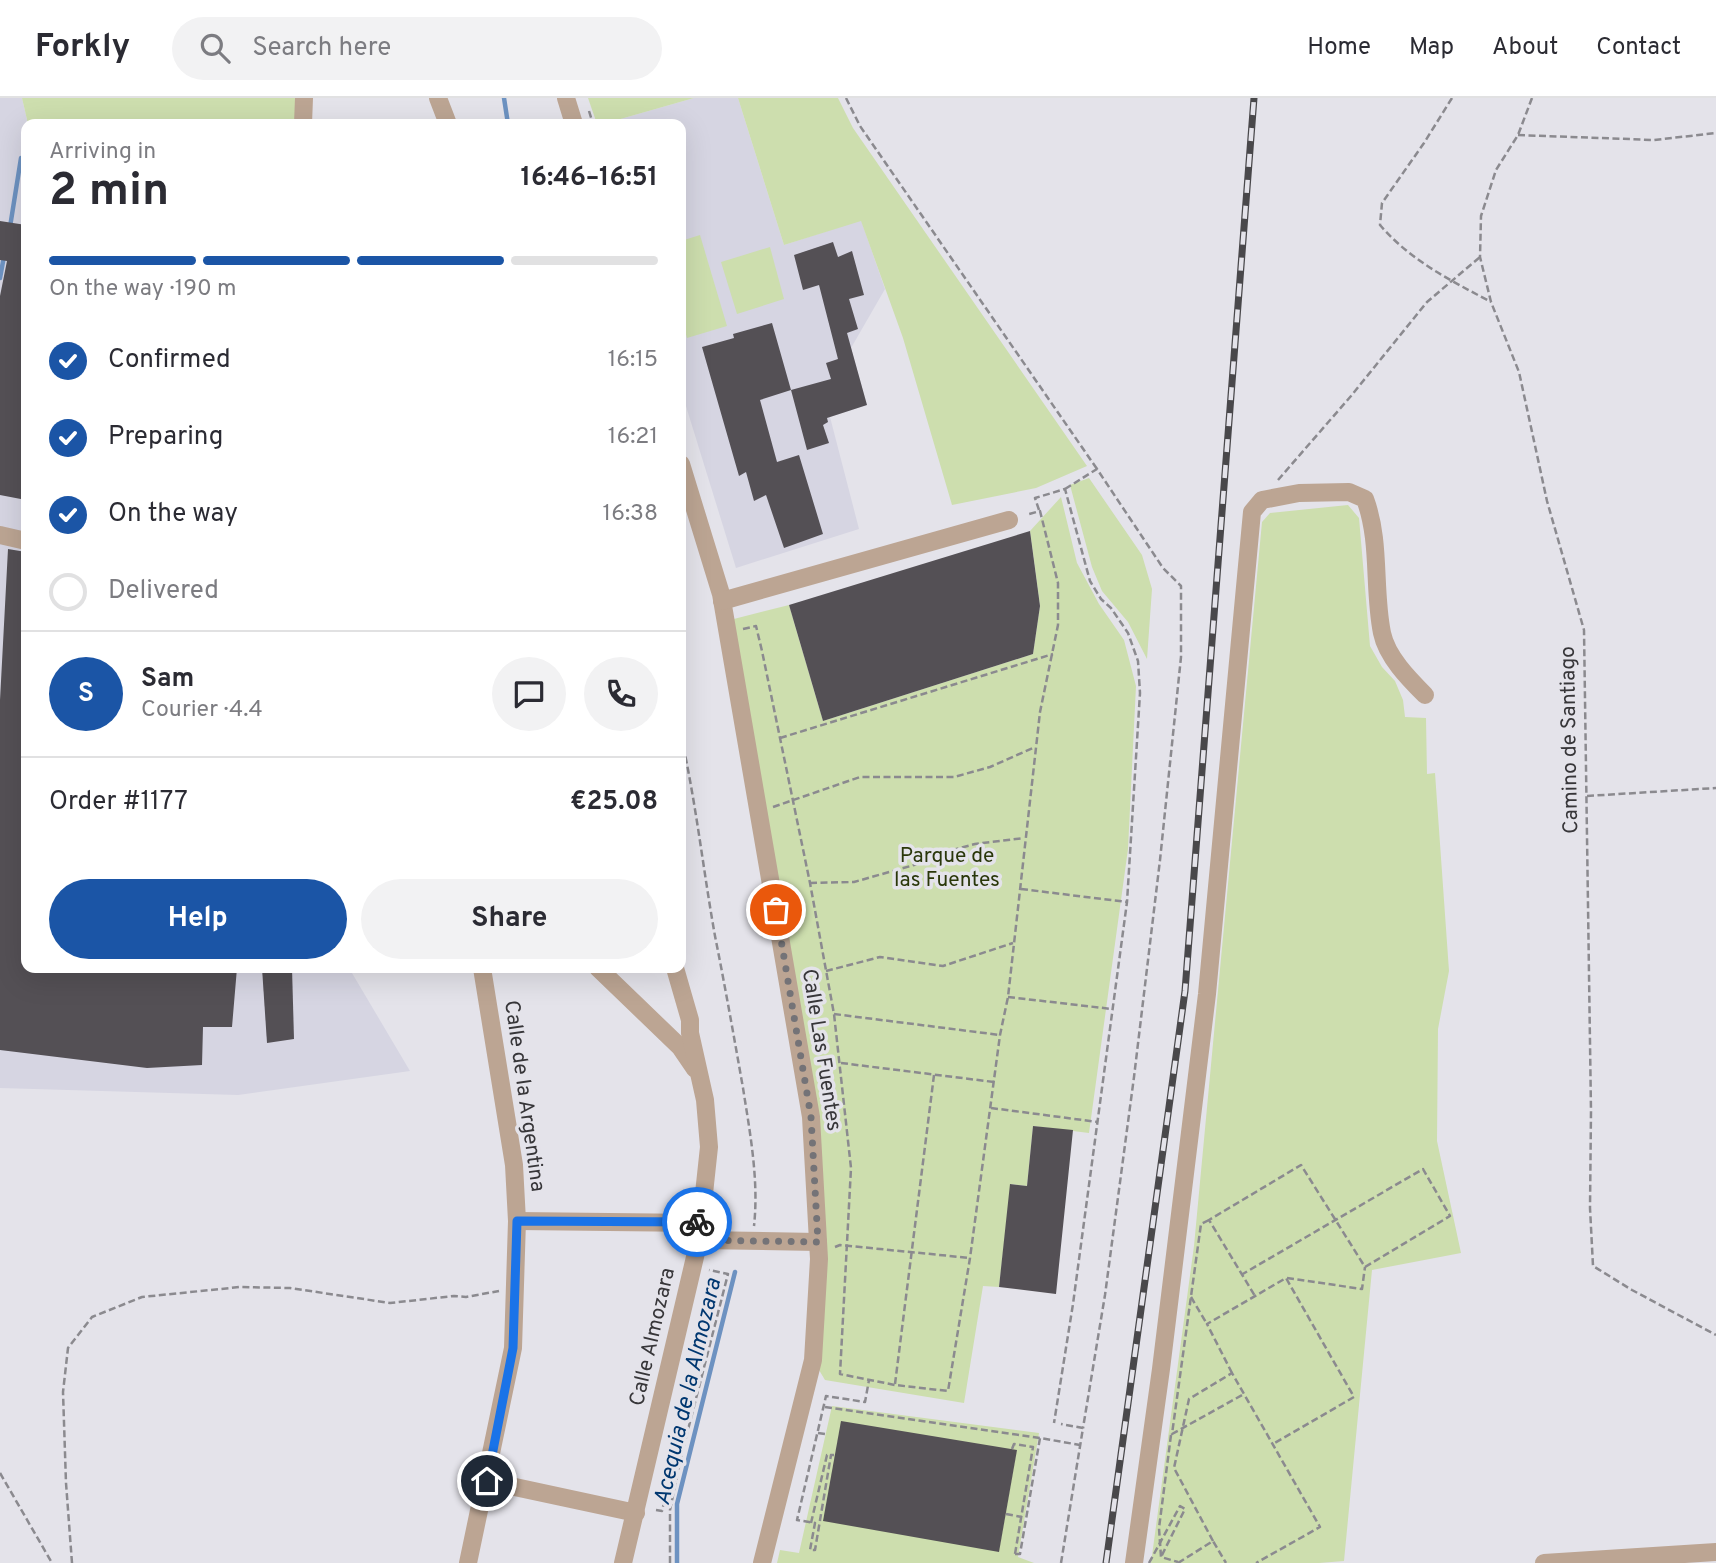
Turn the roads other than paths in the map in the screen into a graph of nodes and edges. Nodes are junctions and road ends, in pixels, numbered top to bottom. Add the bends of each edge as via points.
1 (304, 98) edge
2 (438, 98) edge
3 (566, 98) edge
4 (303, 119) edge
5 (446, 119) edge
6 (572, 119) edge
7 (686, 481) edge
8 (1009, 520) road end
9 (0, 535) edge
10 (21, 540) edge
11 (722, 601) junction
12 (1426, 695) dead end
13 (483, 973) edge
14 (603, 973) edge
15 (676, 973) edge
16 (688, 1016) junction
17 (662, 1031) junction
18 (700, 1077) junction
19 (517, 1221) junction
20 (700, 1231) junction
21 (818, 1242) junction
22 (487, 1481) junction
23 (636, 1513) junction
24 (1716, 1552) edge
25 (468, 1563) edge
26 (623, 1563) edge
27 (762, 1563) edge
28 (1134, 1563) edge
29 (1544, 1563) edge

1 - 4 street
2 - 5 street
3 - 6 street
7 - 11 street, Calle Las Fuentes
8 - 11 street
9 - 10 street
11 - 21 street, Calle Las Fuentes via 811,1117
12 - 28 street via 1407,677 1382,635 1373,521 1365,499 1349,492 1299,493 1262,500 1252,512 1207,994
13 - 19 street, Calle de la Argentina via 514,1165
14 - 17 street
15 - 16 street, Calle Almozara
16 - 17 street via 675,1019
16 - 18 street, Calle Almozara
17 - 18 street
18 - 20 street, Calle Almozara via 709,1147
19 - 20 street
19 - 22 street, Calle de la Argentina via 513,1348
20 - 21 street
20 - 23 street, Calle Almozara
21 - 27 street, Calle Las Fuentes via 813,1360
22 - 23 street
22 - 25 street, Calle de la Argentina
23 - 26 street, Calle Almozara
24 - 29 street

